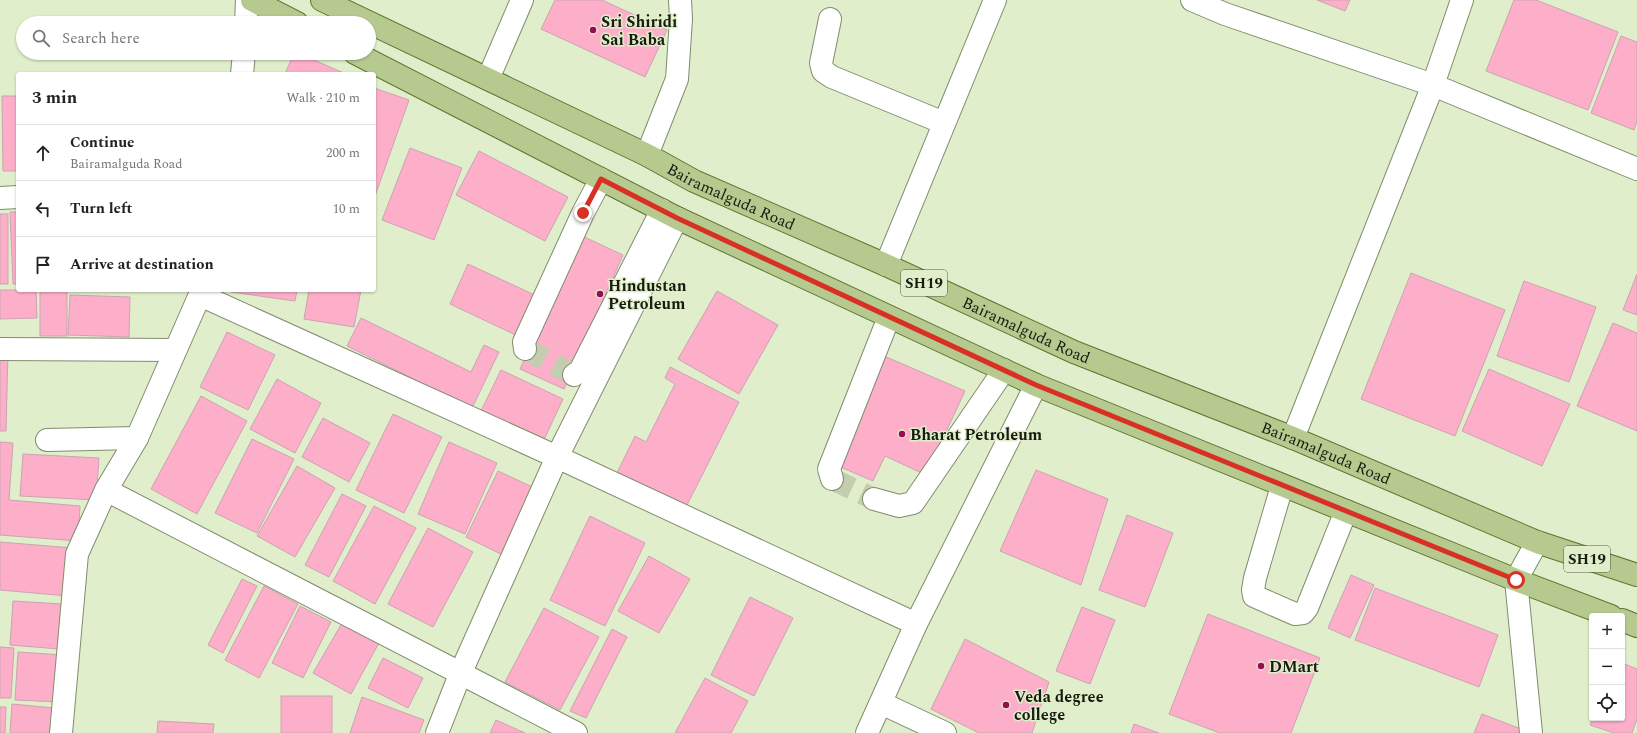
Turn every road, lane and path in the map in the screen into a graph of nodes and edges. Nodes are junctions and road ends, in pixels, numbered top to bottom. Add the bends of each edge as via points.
1 (247, 0) edge
2 (252, 0) edge
3 (322, 0) edge
4 (522, 0) edge
5 (680, 0) edge
6 (995, 0) edge
7 (1192, 0) edge
8 (1462, 0) edge
9 (246, 16) edge
10 (283, 16) edge
11 (356, 16) edge
12 (830, 19) dead end
13 (376, 26) edge
14 (243, 60) edge
15 (369, 60) edge
16 (242, 72) edge
17 (488, 79) junction
18 (1433, 85) junction
19 (944, 123) junction
20 (647, 155) junction
21 (1637, 169) edge
22 (601, 179) junction
23 (16, 197) edge
24 (0, 198) edge
25 (670, 214) junction
26 (886, 265) junction
27 (201, 292) edge
28 (889, 317) junction
29 (0, 349) edge
30 (525, 349) dead end
31 (175, 350) junction
32 (1004, 370) junction
33 (574, 374) dead end
34 (1036, 385) junction
35 (137, 438) junction
36 (1293, 438) junction
37 (47, 440) dead end
38 (557, 457) junction
39 (832, 479) dead end
40 (1282, 486) junction
41 (106, 490) junction
42 (874, 499) tunnel mouth
43 (1346, 511) junction
44 (1537, 542) junction
45 (1637, 575) edge
46 (1516, 580) junction
47 (1603, 613) edge
48 (1625, 621) edge
49 (916, 624) junction
50 (1637, 626) edge
51 (461, 672) junction
52 (881, 703) junction
53 (61, 733) edge
54 (437, 733) edge
55 (576, 733) edge
56 (867, 733) edge
57 (946, 733) edge
58 (1531, 733) edge

1 - 9 street
2 - 10 main road
3 - 11 main road, Bairamalguda Road / SH19
4 - 17 street
5 - 20 street via 676,79
6 - 19 street
7 - 18 street via 1225,14
8 - 18 street
12 - 19 street via 821,63 823,71
13 - 17 main road, Bairamalguda Road / SH19
14 - 16 street
15 - 22 main road, SH19
17 - 20 main road, Bairamalguda Road / SH19
18 - 21 street
18 - 36 street
19 - 26 street
20 - 26 main road, Bairamalguda Road / SH19 via 694,181
22 - 25 main road, SH19
22 - 30 street via 524,342
23 - 24 street
25 - 28 main road, SH19
25 - 33 street via 580,371
25 - 38 street
26 - 36 main road, Bairamalguda Road / SH19 via 1074,352
27 - 31 street
27 - 38 street
28 - 32 main road, SH19
28 - 39 street via 829,469
29 - 31 street
31 - 35 street
32 - 34 main road, SH19
32 - 42 street via 913,503 899,506
34 - 40 main road, SH19
34 - 49 street
35 - 37 street
35 - 41 street
36 - 44 main road, Bairamalguda Road / SH19
38 - 49 street
38 - 51 street
40 - 43 main road, SH19
40 - 43 street via 1253,590 1254,596 1295,614 1303,613 1307,608
41 - 51 street
41 - 53 street via 77,554
43 - 46 main road, SH19
44 - 45 main road, Bairamalguda Road / SH19
44 - 46 street
46 - 47 main road, SH19
46 - 58 street
48 - 50 main road
49 - 52 street
51 - 54 street
51 - 55 street
52 - 56 street
52 - 57 street

